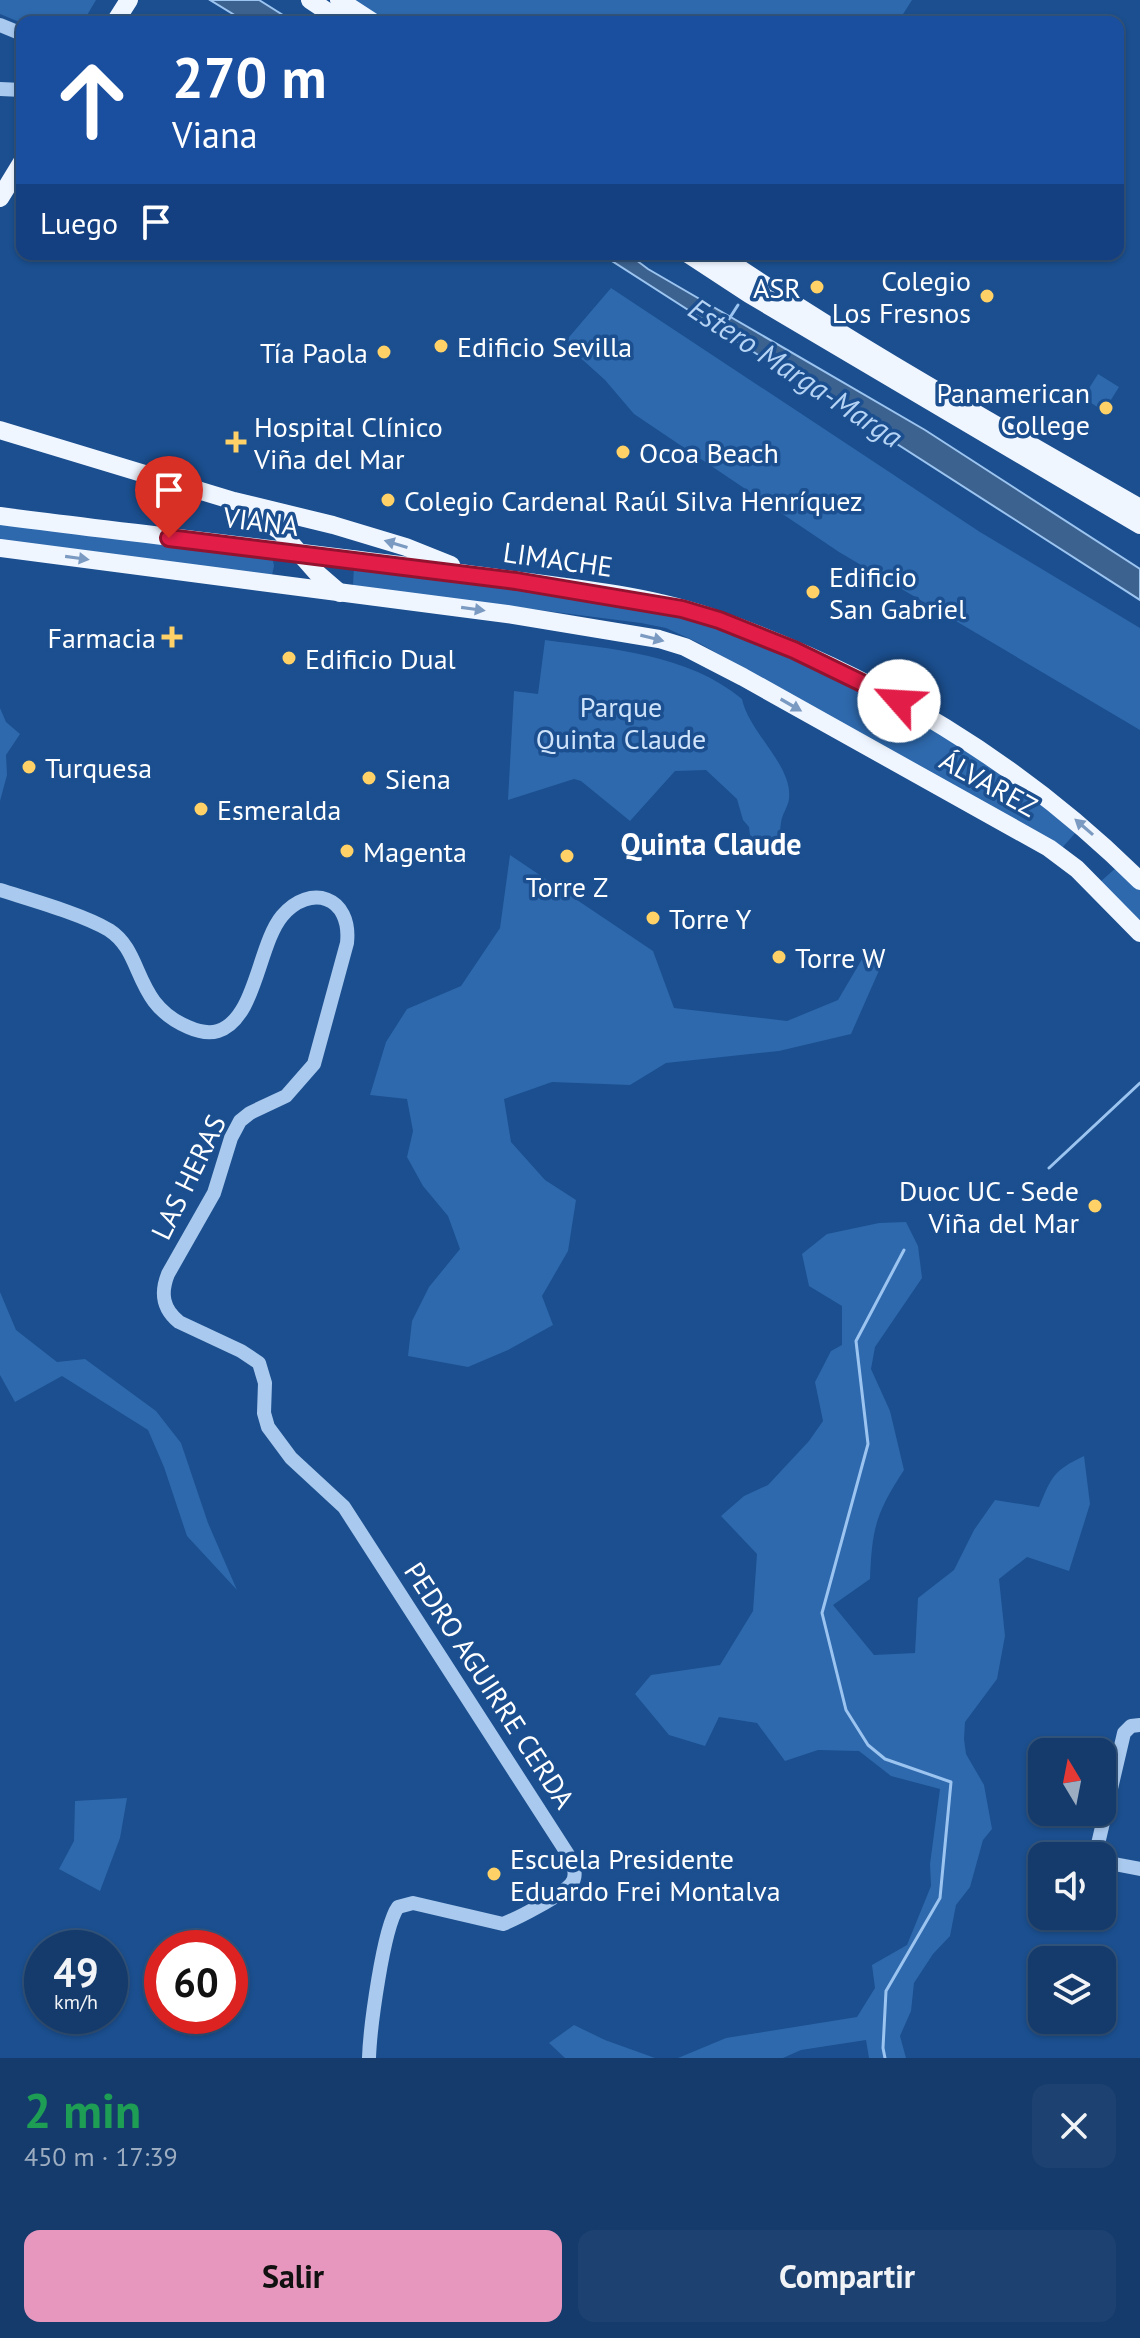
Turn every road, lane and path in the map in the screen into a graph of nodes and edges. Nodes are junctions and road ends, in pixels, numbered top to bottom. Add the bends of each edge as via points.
1 (310, 0) edge
2 (339, 0) edge
3 (334, 16) edge
4 (364, 16) edge
5 (16, 172) edge
6 (0, 198) edge
7 (697, 260) edge
8 (728, 260) edge
9 (0, 430) edge
10 (234, 501) junction
11 (1140, 508) edge
12 (293, 514) junction
13 (0, 516) edge
14 (1140, 525) edge
15 (280, 531) junction
16 (0, 548) edge
17 (299, 554) junction
18 (467, 574) junction
19 (340, 593) junction
20 (1140, 881) edge
21 (0, 890) edge
22 (1140, 933) edge
23 (314, 1477) joint
24 (1136, 1725) edge
25 (1098, 1842) edge
26 (1116, 1864) edge
27 (1140, 1869) edge
28 (369, 2058) edge

1 - 3 main road
2 - 4 main road
5 - 6 main road
7 - 14 main road
8 - 11 main road
9 - 10 main road, LIMACHE
10 - 12 main road, LIMACHE
10 - 15 main road, LIMACHE
12 - 15 main road
18 -> 12 main road, LIMACHE via 406,547
13 - 17 main road, VIANA
15 - 17 main road, LIMACHE
16 -> 19 main road, ÁLVAREZ
17 - 18 main road, VIANA
17 - 19 main road, LIMACHE
20 -> 18 main road, LIMACHE via 1078,822 976,746 794,650 682,609
19 -> 22 main road, ÁLVAREZ via 627,632 685,647 1049,848
21 - 23 street, LAS HERAS via 109,930 163,1012 206,1032 231,1023 245,1004 271,935 294,906 303,900 326,900 346,917 347,943 314,1064 286,1096 240,1121 214,1193 164,1285 171,1315 259,1363 268,1427 291,1458
23 - 28 street, PEDRO AGUIRRE CERDA via 344,1507 567,1853 575,1874 572,1883 503,1924 413,1903 398,1907 390,1924
24 - 25 street via 1124,1733
26 - 27 street

